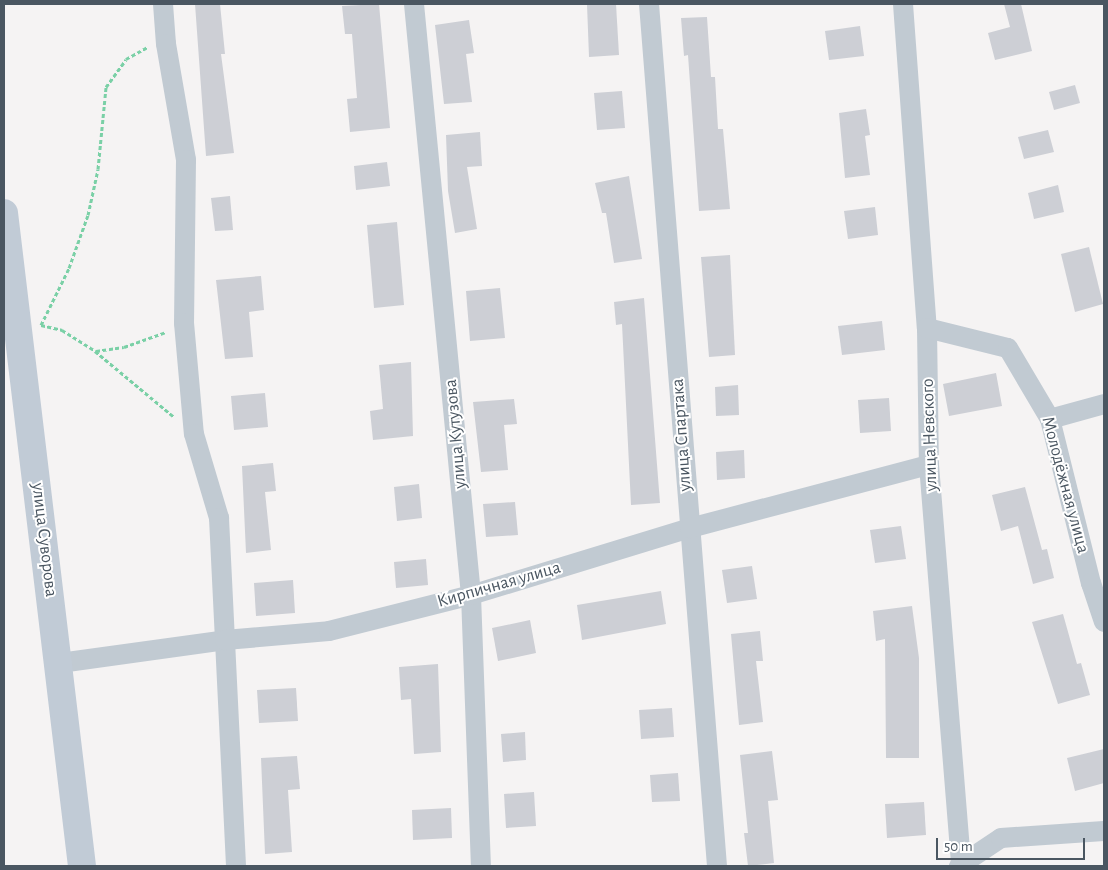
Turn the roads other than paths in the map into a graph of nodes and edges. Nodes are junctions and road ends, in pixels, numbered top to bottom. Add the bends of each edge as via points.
1 (163, 4) edge
2 (414, 4) edge
3 (649, 4) edge
4 (903, 4) edge
5 (4, 214) edge
6 (927, 328) junction
7 (1104, 404) edge
8 (1050, 419) junction
9 (929, 465) junction
10 (690, 528) junction
11 (471, 595) junction
12 (1104, 622) edge
13 (225, 640) junction
14 (60, 663) junction
15 (1104, 831) edge
16 (82, 866) edge
17 (236, 866) edge
18 (481, 866) edge
19 (717, 866) edge
20 (960, 866) edge

1 - 13 street via 166,44 186,160 184,323 194,434 219,518
2 - 11 street, улица Кутузова
3 - 10 street, улица Спартака
4 - 6 street, улица Невского
5 - 14 street, улица Суворова via 30,328
6 - 8 street, Молодёжная улица via 1008,348
6 - 9 street, улица Невского
7 - 8 street
8 - 12 street, Молодёжная улица via 1091,583
9 - 10 street, Кирпичная улица
9 - 20 street, улица Невского
10 - 11 street, Кирпичная улица
10 - 19 street, улица Спартака
11 - 13 street, Кирпичная улица via 329,631
11 - 18 street, улица Кутузова
13 - 14 street, Кирпичная улица
13 - 17 street
14 - 16 street, улица Суворова
15 - 20 street via 1001,838

